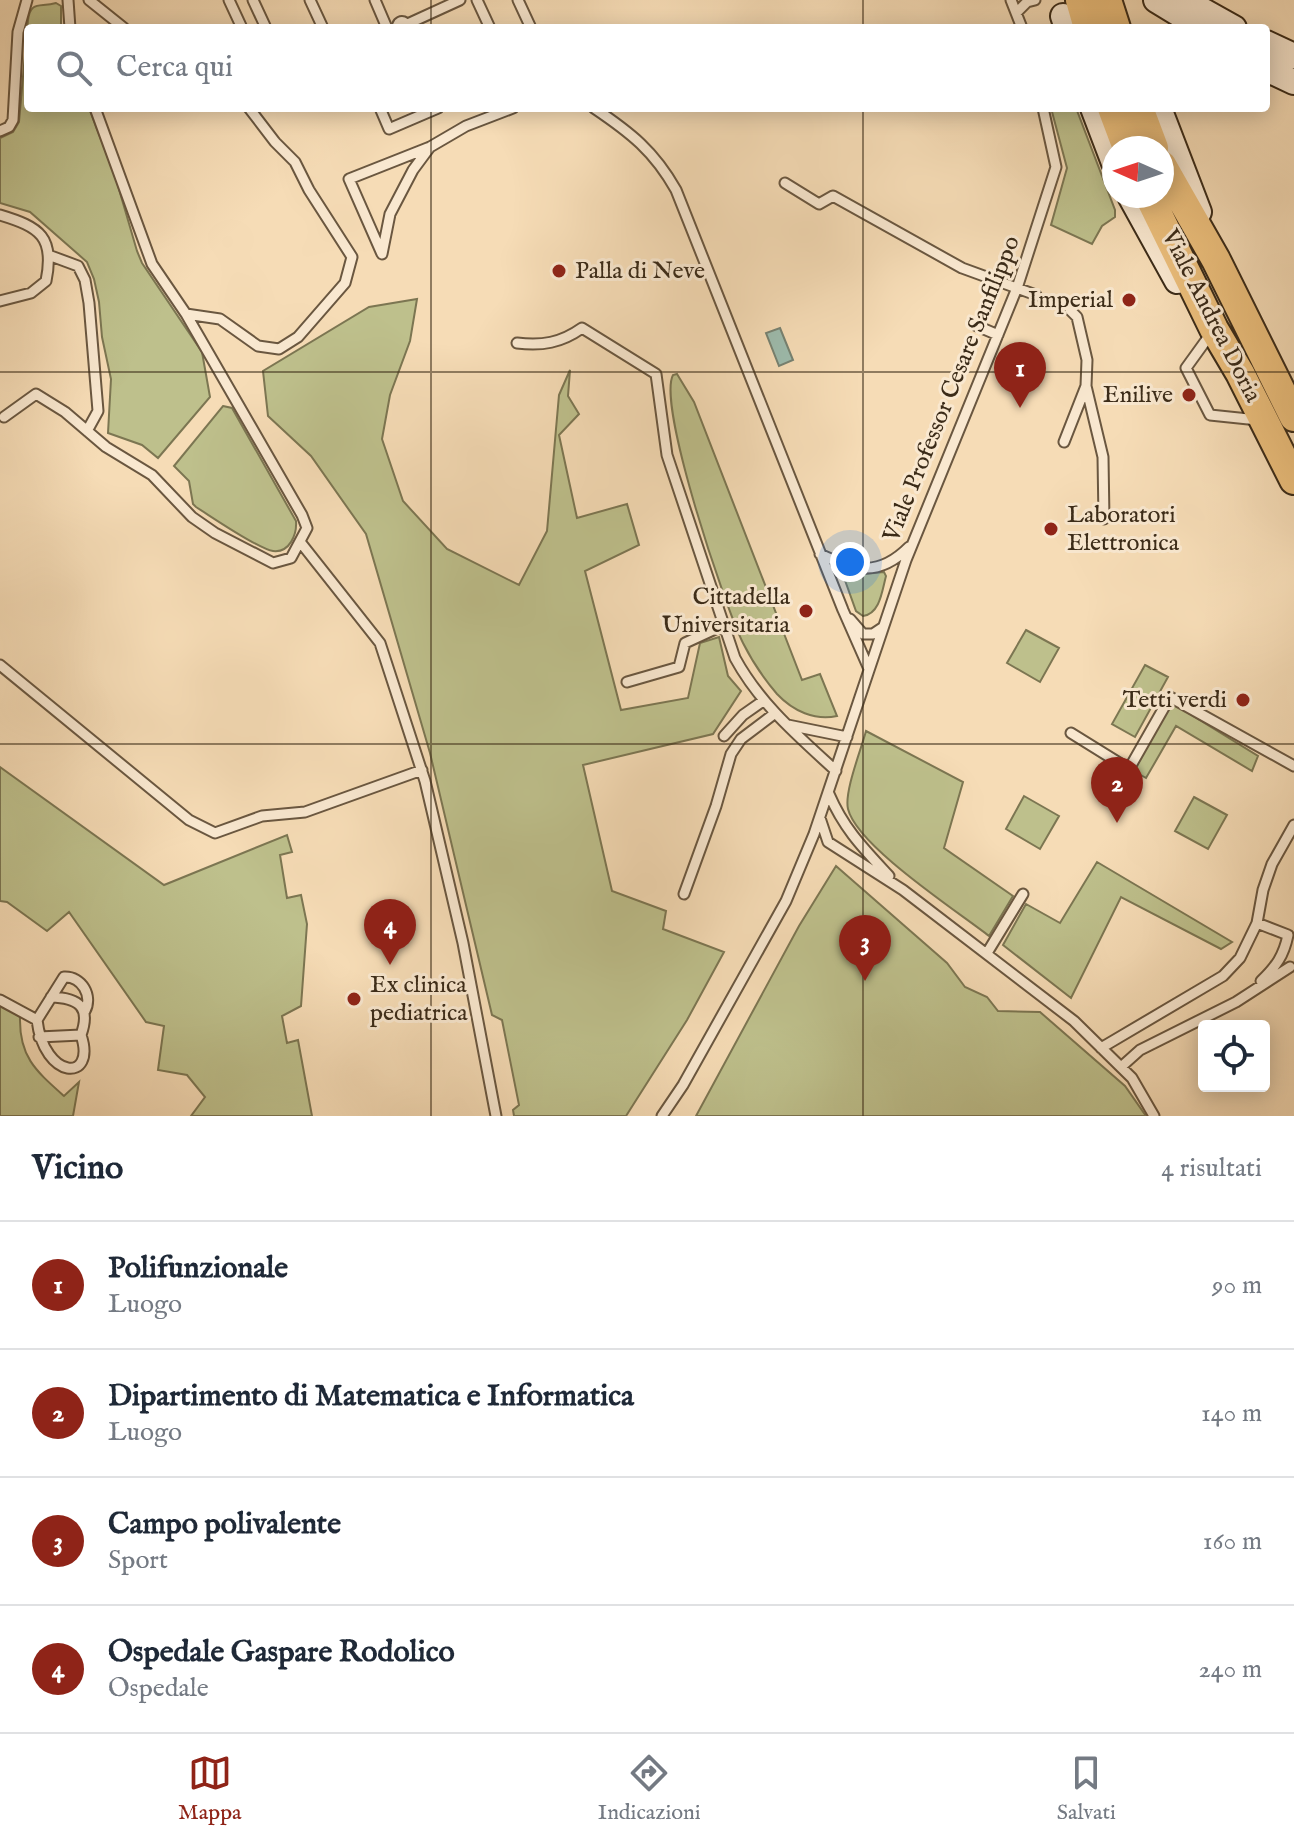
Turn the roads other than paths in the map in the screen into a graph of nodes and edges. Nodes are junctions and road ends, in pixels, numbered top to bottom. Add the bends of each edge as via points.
1 (27, 0) edge
2 (68, 0) edge
3 (89, 0) edge
4 (229, 0) edge
5 (253, 0) edge
6 (310, 0) edge
7 (375, 0) edge
8 (460, 0) edge
9 (477, 0) edge
10 (518, 0) edge
11 (1011, 0) edge
12 (1035, 0) edge
13 (1107, 0) edge
14 (1156, 0) edge
15 (1184, 0) edge
16 (1017, 12) junction
17 (70, 24) edge
18 (119, 24) edge
19 (240, 24) edge
20 (264, 24) edge
21 (321, 24) edge
22 (394, 24) edge
23 (406, 24) edge
24 (488, 24) edge
25 (529, 24) edge
26 (1021, 24) edge
27 (1115, 24) edge
28 (1195, 24) edge
29 (1227, 24) edge
30 (1270, 45) edge
31 (1294, 56) edge
32 (1270, 59) edge
33 (1294, 69) edge
34 (1270, 71) edge
35 (1294, 82) edge
36 (96, 112) edge
37 (252, 112) edge
38 (382, 112) edge
39 (429, 112) edge
40 (503, 112) edge
41 (600, 112) edge
42 (1044, 112) edge
43 (1095, 112) edge
44 (1114, 112) edge
45 (1140, 112) edge
46 (1160, 112) edge
47 (0, 131) edge
48 (1104, 136) edge
49 (1122, 136) edge
50 (1150, 136) edge
51 (430, 147) junction
52 (785, 183) dead end
53 (1174, 186) edge
54 (1137, 208) edge
55 (1155, 208) edge
56 (0, 215) edge
57 (51, 256) junction
58 (1216, 260) junction
59 (1017, 288) junction
60 (1036, 295) dead end
61 (0, 301) edge
62 (1070, 310) dead end
63 (186, 314) junction
64 (977, 326) dead end
65 (1214, 329) junction
66 (998, 335) junction
67 (517, 343) dead end
68 (1086, 386) junction
69 (4, 417) dead end
70 (1294, 417) edge
71 (1264, 420) junction
72 (87, 431) junction
73 (1064, 442) dead end
74 (1294, 480) edge
75 (1104, 519) dead end
76 (914, 542) junction
77 (301, 543) junction
78 (820, 554) junction
79 (843, 610) junction
80 (724, 625) junction
81 (882, 628) junction
82 (0, 665) edge
83 (869, 669) junction
84 (627, 682) dead end
85 (763, 701) junction
86 (774, 714) junction
87 (785, 724) junction
88 (1071, 733) dead end
89 (724, 736) dead end
90 (847, 737) junction
91 (1294, 766) edge
92 (422, 770) junction
93 (836, 771) junction
94 (829, 794) junction
95 (820, 818) junction
96 (1294, 825) edge
97 (903, 890) junction
98 (684, 894) dead end
99 (1023, 894) dead end
100 (1257, 923) junction
101 (987, 953) junction
102 (1290, 967) dead end
103 (1246, 996) junction
104 (51, 997) junction
105 (0, 1000) edge
106 (85, 1011) junction
107 (37, 1020) junction
108 (81, 1035) junction
109 (39, 1037) junction
110 (1101, 1048) junction
111 (1121, 1067) junction
112 (496, 1116) edge
113 (662, 1116) edge
114 (1154, 1116) edge

1 - 47 lane via 18,32 13,120
2 - 17 lane
3 - 18 lane
4 - 19 lane
5 - 20 lane
6 - 21 lane
7 - 22 lane
8 - 23 lane
9 - 24 lane
10 - 25 lane
11 - 16 lane
12 - 16 lane
13 - 27 main road
14 - 28 main road
15 - 29 main road
16 - 26 lane
30 - 31 main road
32 - 33 main road
34 - 35 main road
36 - 63 lane via 152,264
37 - 63 lane via 295,162 352,257 345,283 298,337 279,349 258,346 220,319
38 - 39 lane via 389,129
40 - 51 lane
41 - 78 lane via 648,148 676,190
42 - 59 lane, Viale Professor Cesare Sanfilippo via 1056,167
43 - 48 main road
44 - 49 main road
45 - 50 main road
46 - 58 main road
51 - 51 lane via 349,179 382,254 390,214
52 - 59 lane via 819,204 833,196 962,268
53 - 58 main road, Viale Andrea Doria
54 - 65 main road via 1180,285
55 - 65 main road, Viale Andrea Doria
56 - 57 lane via 29,224
57 - 61 lane via 46,281 31,293
57 - 72 lane via 78,266 85,280 98,411
58 - 70 main road, Viale Andrea Doria
59 - 60 lane
59 - 66 lane, Viale Professor Cesare Sanfilippo
62 - 68 lane via 1077,317 1087,360
63 - 77 lane via 302,515 307,528
64 - 66 lane
65 - 71 main road, Viale Andrea Doria
65 - 71 lane via 1186,368 1210,415
66 - 76 lane, Viale Professor Cesare Sanfilippo
67 - 80 lane via 538,346 582,328 656,374 667,455
68 - 73 lane
68 - 75 lane via 1103,457
69 - 72 lane via 36,394
71 - 74 main road, Viale Andrea Doria
72 - 77 lane via 152,475 192,517 243,548 273,563 291,558
76 - 78 lane via 889,563 867,569
76 - 81 lane, Viale Professor Cesare Sanfilippo
77 - 92 lane via 380,643
78 - 79 lane
79 - 81 lane via 863,634
79 - 83 lane
80 - 84 lane via 685,643 679,667
80 - 85 lane via 735,658
81 - 83 lane, Viale Professor Cesare Sanfilippo
82 - 92 lane via 189,820 215,833 262,816 305,812
83 - 90 lane, Viale Professor Cesare Sanfilippo
85 - 86 lane
85 - 89 lane
86 - 87 lane
86 - 98 lane via 741,739 731,754
87 - 90 lane
87 - 93 lane
88 - 91 lane via 1129,769 1170,697
90 - 93 lane, Viale Professor Cesare Sanfilippo
92 - 112 lane
93 - 94 lane, Viale Professor Cesare Sanfilippo
94 - 95 lane, Viale Professor Cesare Sanfilippo
94 - 97 lane via 854,839
95 - 97 lane via 828,842
95 - 113 lane, Viale Professor Cesare Sanfilippo via 786,901
96 - 100 lane via 1272,864
97 - 101 lane
99 - 101 lane
100 - 103 lane via 1288,935 1274,968
100 - 110 lane via 1240,958 1223,976
101 - 110 lane
102 - 103 lane
103 - 111 lane via 1140,1050
104 - 106 lane via 65,997
104 - 106 lane via 64,977 72,977 88,998
104 - 107 lane
105 - 107 lane
106 - 108 lane
107 - 109 lane
108 - 109 lane
108 - 109 lane via 81,1063 68,1070 57,1065
110 - 111 lane
111 - 114 lane

